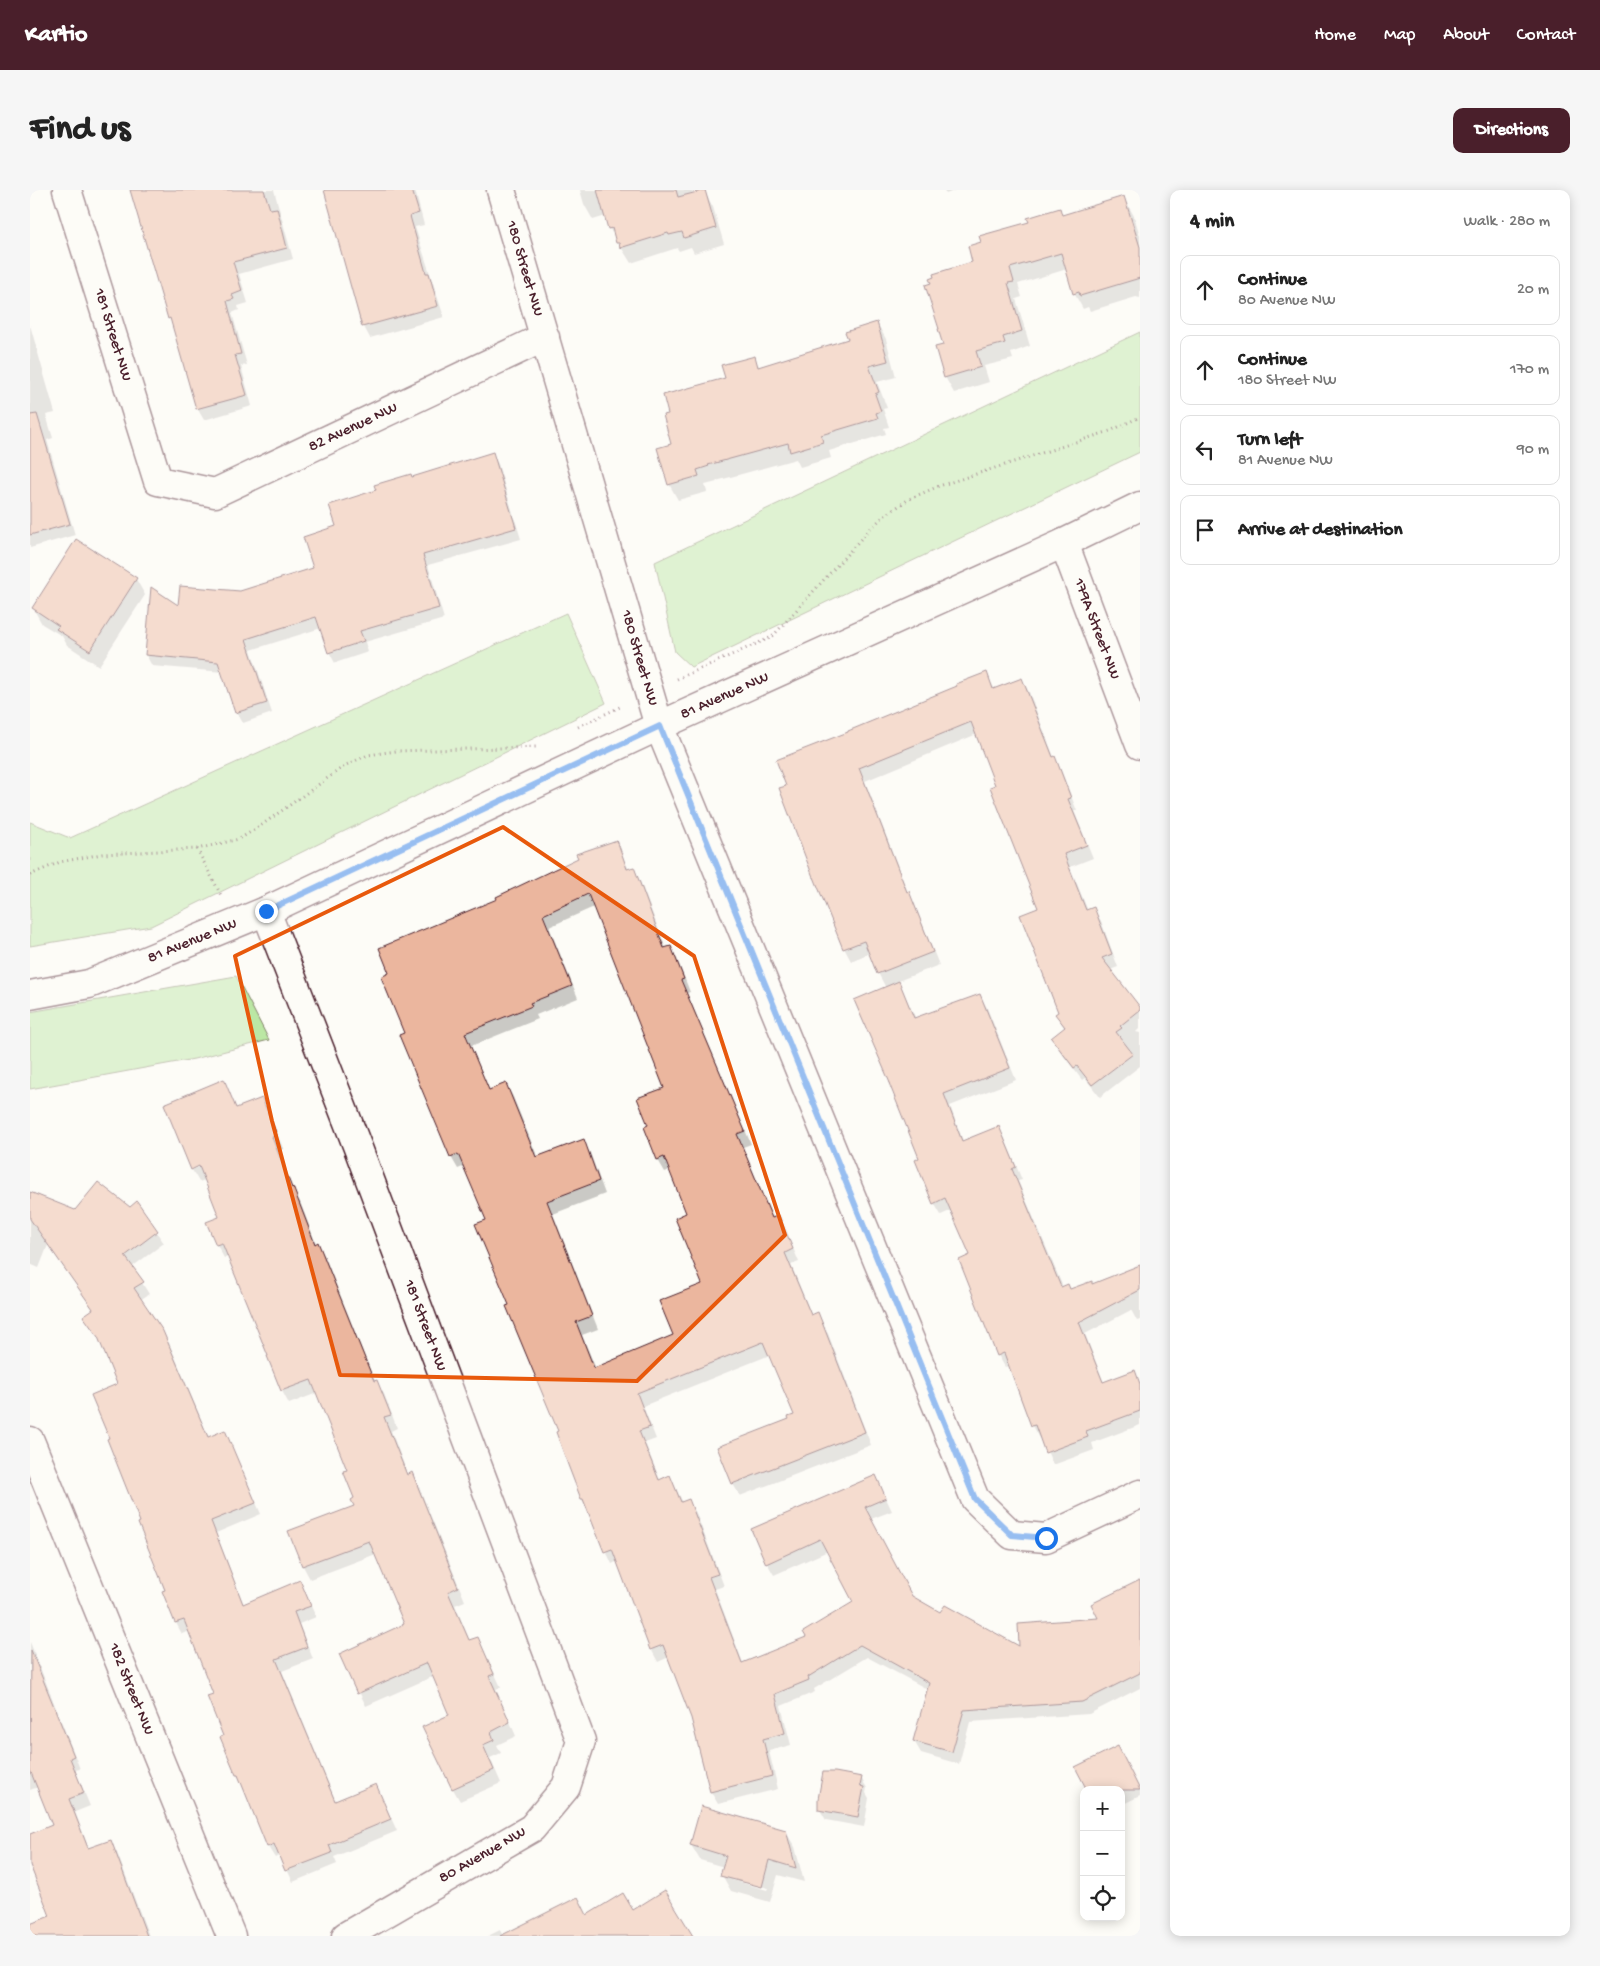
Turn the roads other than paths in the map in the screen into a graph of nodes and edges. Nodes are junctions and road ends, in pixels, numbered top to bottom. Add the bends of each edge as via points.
1 (67, 190) edge
2 (500, 190) edge
3 (545, 337) junction
4 (158, 481) joint
5 (1140, 506) edge
6 (1064, 543) junction
7 (660, 726) junction
8 (1140, 745) edge
9 (266, 911) junction
10 (30, 995) edge
11 (30, 1441) edge
12 (1140, 1494) edge
13 (581, 1741) joint
14 (231, 1936) edge
15 (346, 1936) edge

1 - 4 street, 181 Street NW
2 - 3 street, 180 Street NW
3 - 4 street, 82 Avenue NW via 215,493
3 - 7 street, 180 Street NW
5 - 6 street, 81 Avenue NW
6 - 7 street, 81 Avenue NW
6 - 8 street, 179A Street NW
7 - 9 street, 81 Avenue NW
7 - 12 street, 180 Street NW via 975,1499 1012,1535 1046,1538
9 - 10 street, 81 Avenue NW via 89,984
9 - 13 street, 181 Street NW
11 - 14 street, 182 Street NW
13 - 15 street, 80 Avenue NW via 566,1787 532,1828

